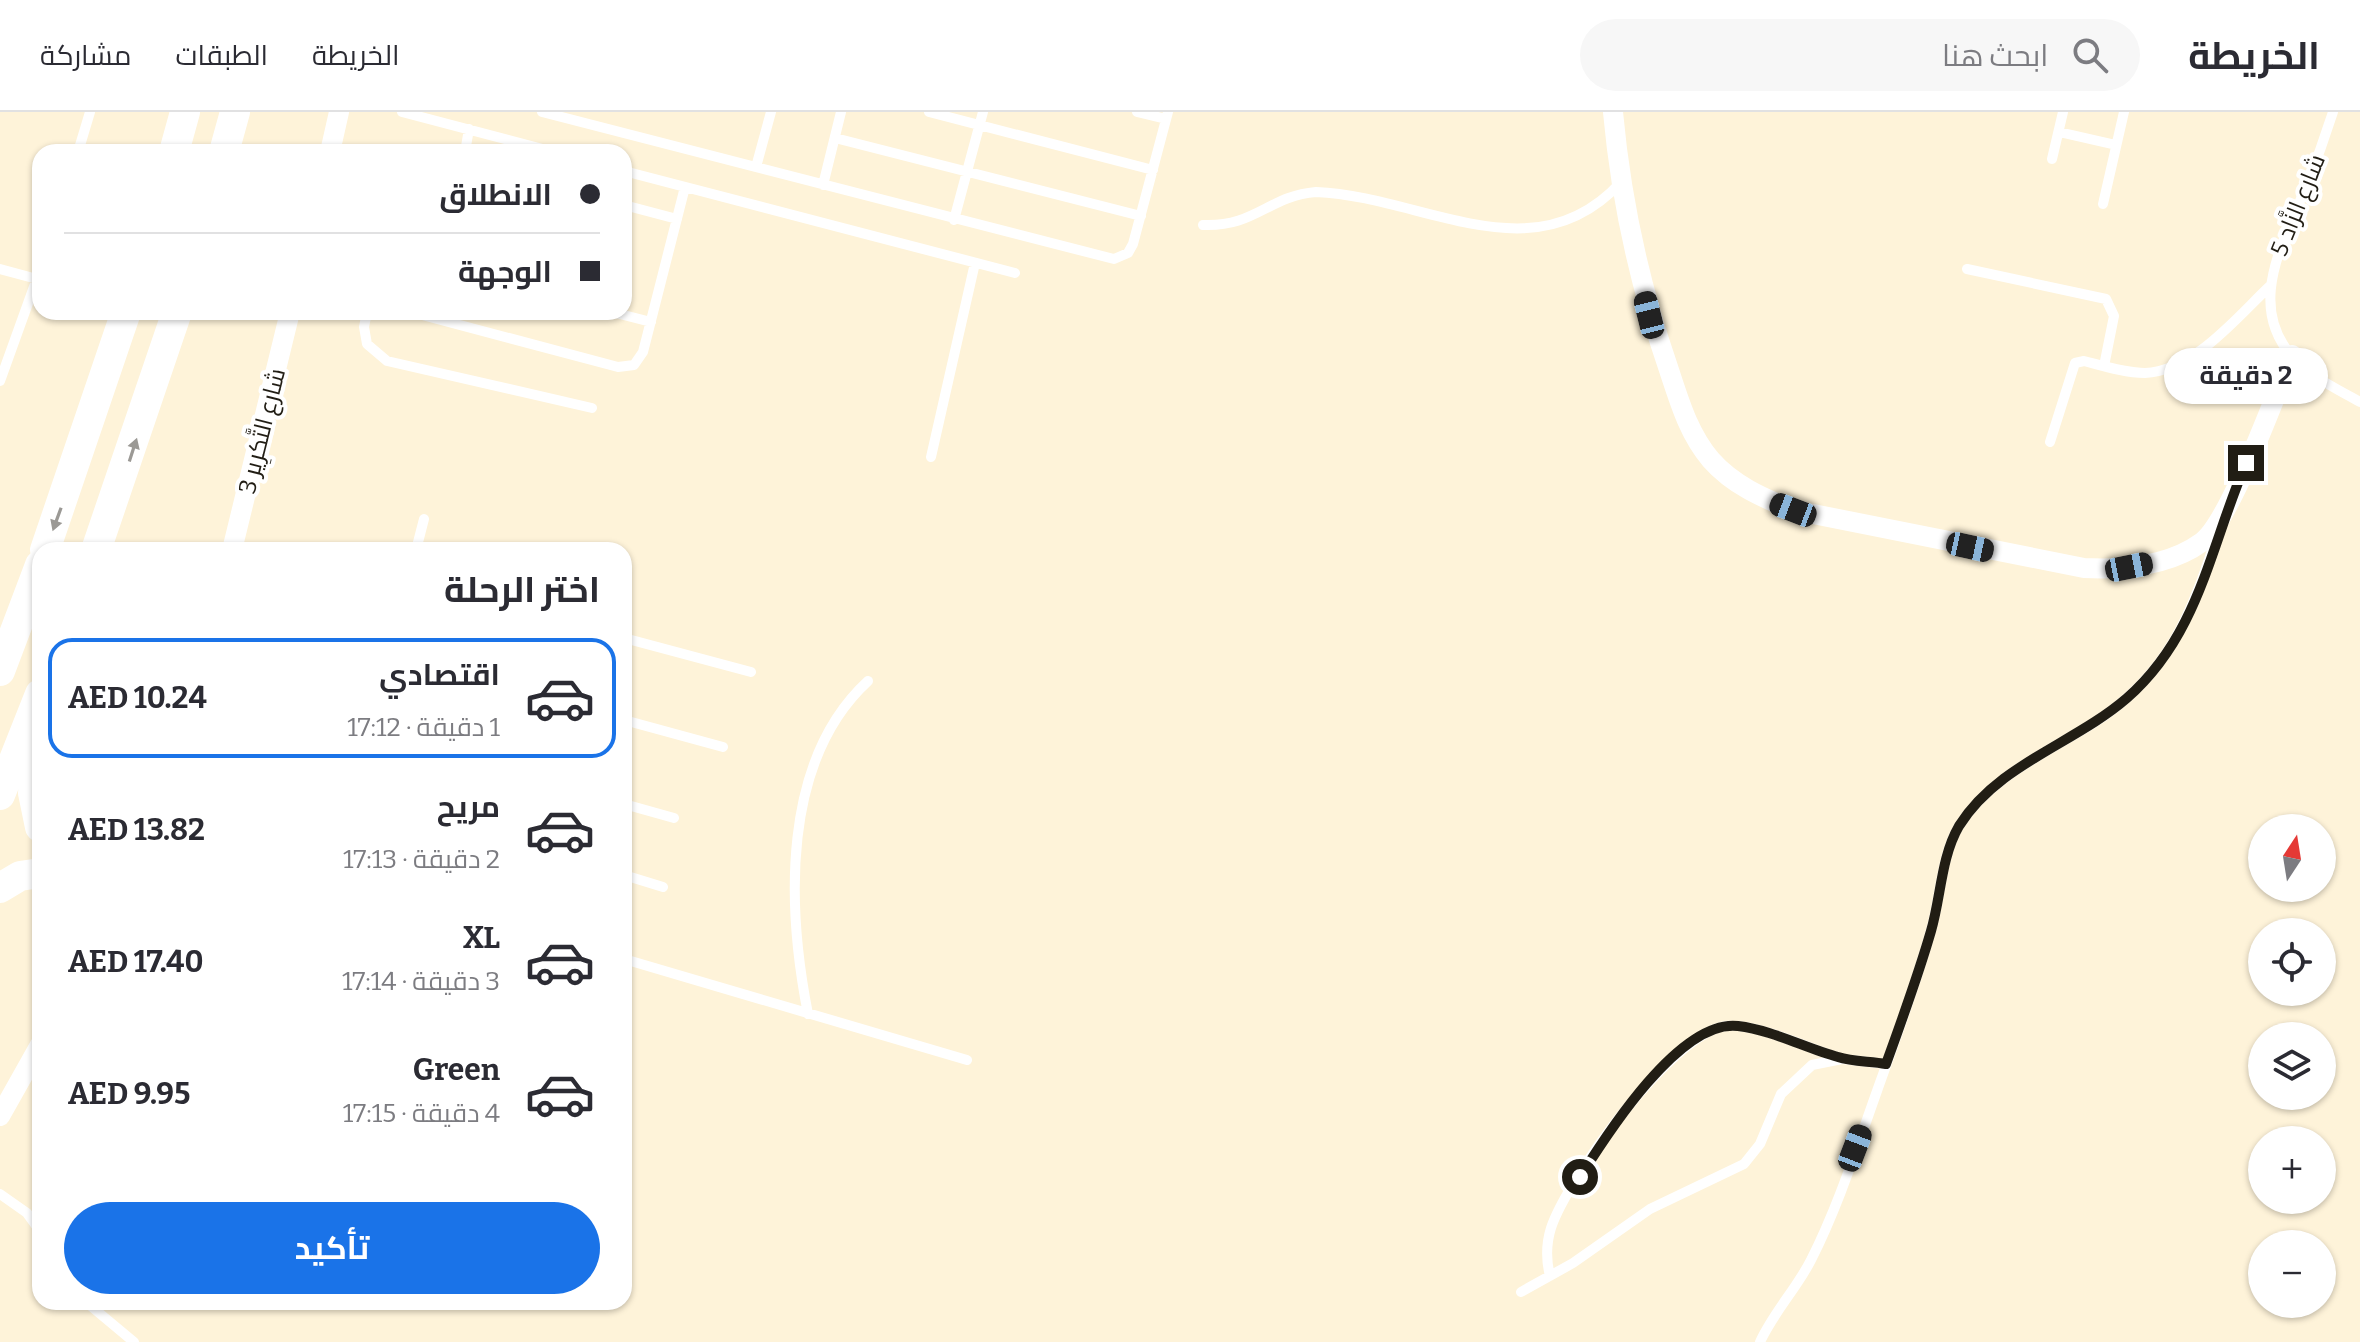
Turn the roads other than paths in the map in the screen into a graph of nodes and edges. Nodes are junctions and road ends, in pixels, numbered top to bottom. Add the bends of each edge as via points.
1 (90, 112) edge
2 (185, 112) edge
3 (235, 112) edge
4 (339, 112) edge
5 (402, 112) edge
6 (542, 112) edge
7 (771, 112) edge
8 (841, 112) edge
9 (929, 112) edge
10 (983, 112) edge
11 (1137, 112) edge
12 (1613, 112) edge
13 (2063, 112) edge
14 (2124, 112) edge
15 (2333, 112) edge
16 (1167, 116) edge
17 (980, 125) junction
18 (469, 129) junction
19 (2059, 132) junction
20 (835, 138) junction
21 (80, 144) edge
22 (176, 144) edge
23 (226, 144) edge
24 (332, 144) edge
25 (466, 144) edge
26 (524, 144) edge
27 (2116, 145) junction
28 (2052, 159) dead end
29 (756, 167) junction
30 (1153, 170) junction
31 (967, 172) junction
32 (632, 173) edge
33 (1621, 182) junction
34 (823, 185) junction
35 (685, 187) junction
36 (2103, 204) dead end
37 (632, 207) edge
38 (1141, 216) junction
39 (677, 219) junction
40 (954, 220) junction
41 (1203, 225) dead end
42 (975, 263) junction
43 (0, 269) edge
44 (1967, 269) dead end
45 (1015, 273) dead end
46 (32, 274) edge
47 (2270, 286) junction
48 (32, 292) edge
49 (632, 317) edge
50 (123, 320) edge
51 (174, 320) edge
52 (288, 320) edge
53 (365, 320) edge
54 (442, 320) edge
55 (651, 322) junction
56 (2292, 355) junction
57 (2104, 366) junction
58 (0, 381) edge
59 (2360, 402) edge
60 (592, 408) dead end
61 (2050, 442) dead end
62 (931, 457) dead end
63 (118, 495) junction
64 (2223, 516) junction
65 (424, 519) dead end
66 (48, 542) edge
67 (99, 542) edge
68 (119, 542) edge
69 (234, 542) edge
70 (418, 542) edge
71 (32, 586) edge
72 (632, 640) edge
73 (0, 671) edge
74 (751, 672) dead end
75 (868, 681) dead end
76 (32, 714) edge
77 (632, 722) edge
78 (723, 747) dead end
79 (0, 795) edge
80 (632, 806) edge
81 (674, 818) dead end
82 (32, 874) edge
83 (632, 877) edge
84 (663, 887) dead end
85 (0, 888) edge
86 (632, 961) edge
87 (808, 1014) junction
88 (1842, 1059) junction
89 (967, 1060) dead end
90 (32, 1061) edge
91 (1886, 1064) junction
92 (0, 1116) edge
93 (0, 1194) edge
94 (32, 1220) edge
95 (1550, 1276) junction
96 (1521, 1292) dead end
97 (96, 1310) edge
98 (134, 1342) edge
99 (1760, 1342) edge

1 - 21 lane
2 - 22 main road
3 - 23 main road
4 - 24 street
5 - 18 lane
6 - 29 lane
7 - 29 lane
8 - 20 lane
9 - 17 lane
10 - 17 lane
11 - 16 lane
12 - 33 street
13 - 19 lane
14 - 27 lane
15 - 47 lane, شارع الزَّاد 5 via 2277,253
16 - 30 lane
17 - 30 lane
17 - 31 lane
18 - 25 lane
18 - 26 lane
19 - 27 lane
19 - 28 lane
20 - 31 lane
20 - 34 lane
27 - 36 lane
29 - 34 lane
30 - 38 lane
31 - 38 lane
31 - 40 lane
32 - 35 lane
33 - 41 lane via 1595,207 1544,229 1498,228 1316,192 1290,196 1243,222
33 - 64 street via 1649,315 1686,419 1710,459 1750,491 1816,516 2084,568 2129,567 2166,558 2202,542
34 - 40 lane
35 - 39 lane
35 - 42 lane
37 - 39 lane
38 - 40 lane via 1131,249 1114,259
39 - 55 lane
42 - 45 lane
42 - 62 lane
43 - 46 lane
44 - 57 lane via 2106,299 2114,316
47 - 56 lane, شارع الزَّاد 5 via 2273,319
47 - 57 lane via 2179,363 2149,373
48 - 58 lane
49 - 55 lane
50 -> 66 main road
63 -> 51 main road
52 - 69 street, شارع التَّكرِير 3
53 - 60 lane via 367,344 387,361
54 - 55 lane via 626,368 640,359
56 - 59 lane, شارع الزَّاد 5
56 - 64 street
57 - 61 lane via 2084,361 2073,366
63 - 67 main road
63 - 68 main road
64 - 91 lane via 2197,599 2161,662 2108,713 2004,780 1959,827
65 - 70 lane
71 - 73 main road
72 - 74 lane
75 - 87 lane via 841,709 821,743 799,833 796,943
76 - 79 main road
77 - 78 lane
80 - 81 lane
82 - 85 main road
83 - 84 lane
86 - 87 lane
87 - 89 lane
88 - 91 lane
88 - 95 lane via 1812,1065 1790,1083 1774,1106 1760,1144 1744,1164 1650,1209
88 - 95 lane via 1738,1026 1699,1037 1629,1103 1588,1165 1551,1228
90 - 92 street
91 - 99 lane via 1817,1248
93 - 94 lane
95 - 96 lane
97 - 98 lane

